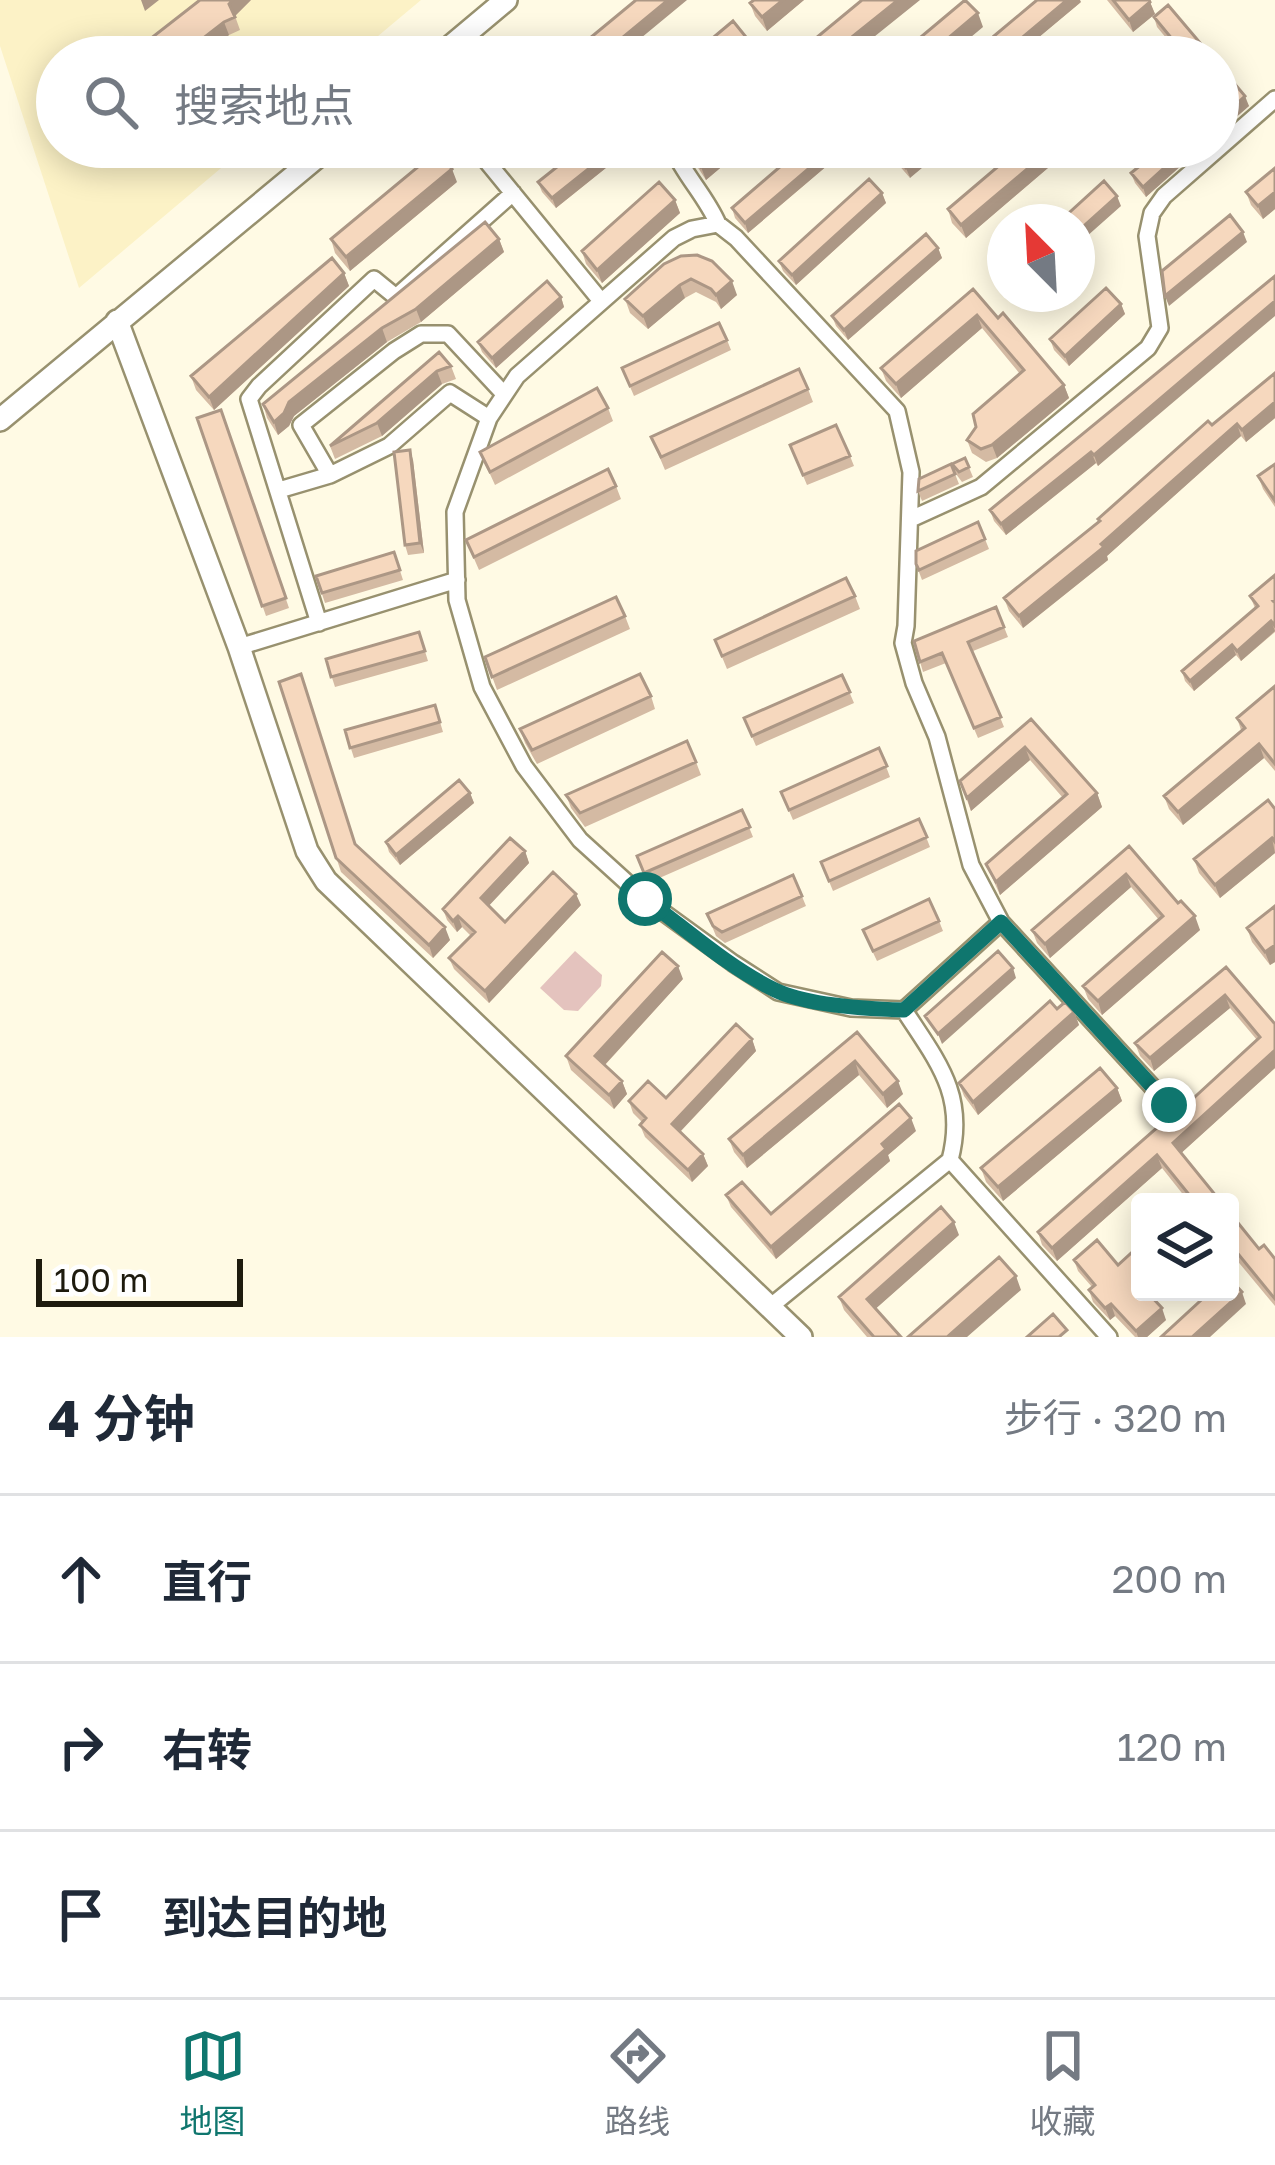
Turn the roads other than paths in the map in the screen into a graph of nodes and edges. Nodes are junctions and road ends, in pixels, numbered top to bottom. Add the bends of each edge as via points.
1 (506, 0) edge
2 (463, 36) edge
3 (1275, 99) edge
4 (1239, 130) edge
5 (303, 168) edge
6 (492, 168) edge
7 (681, 168) edge
8 (1196, 168) edge
9 (513, 193) junction
10 (718, 224) junction
11 (601, 301) junction
12 (117, 321) junction
13 (504, 394) junction
14 (489, 418) junction
15 (0, 420) edge
16 (330, 475) junction
17 (279, 490) junction
18 (911, 518) junction
19 (457, 580) junction
20 (319, 622) junction
21 (239, 647) junction
22 (1001, 922) junction
23 (904, 1010) junction
24 (1169, 1105) dead end
25 (950, 1160) junction
26 (771, 1306) junction
27 (801, 1337) edge
28 (1109, 1337) edge

1 - 2 street
3 - 4 street
5 - 12 street
6 - 9 street
7 - 10 street
8 - 18 street via 1152,213 1147,236 1160,328 1148,348 981,487
9 - 11 street
9 - 17 street via 396,297 374,280 259,386 249,399
10 - 11 street via 674,238
10 - 18 street via 897,411
11 - 13 street
12 - 15 street
12 - 21 street
13 - 14 street
13 - 16 street via 448,334 421,334 301,425
14 - 16 street via 450,393 389,446
14 - 19 street via 455,512
16 - 17 street
17 - 20 street
18 - 22 street via 902,643 938,736 971,865
19 - 20 street
19 - 23 street via 482,687 524,766 580,841 645,899 778,992
20 - 21 street
21 - 26 street via 307,851 326,881
22 - 23 street
22 - 24 street
23 - 25 street via 955,1103
25 - 26 street
25 - 28 street
26 - 27 street

